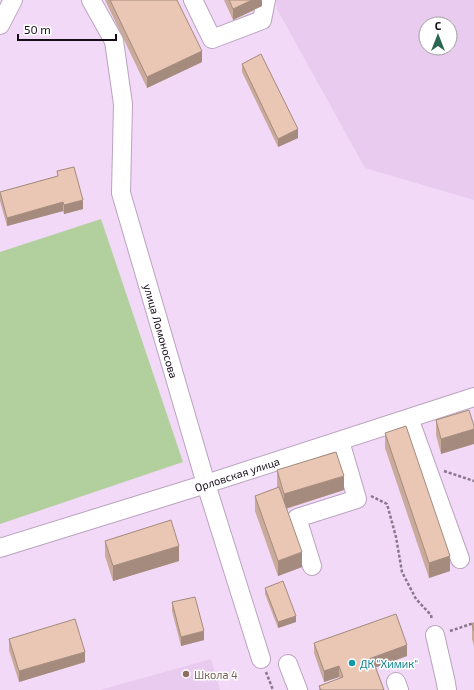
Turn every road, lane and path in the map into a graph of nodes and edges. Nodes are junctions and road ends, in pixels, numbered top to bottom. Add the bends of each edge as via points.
1 (13, 0) edge
2 (91, 0) edge
3 (192, 0) edge
4 (266, 0) edge
5 (0, 26) edge
6 (474, 397) edge
7 (409, 418) junction
8 (340, 441) junction
9 (426, 466) junction
10 (474, 481) edge
11 (206, 484) junction
12 (353, 486) junction
13 (0, 548) edge
14 (460, 559) dead end
15 (312, 566) dead end
16 (474, 623) edge
17 (435, 635) junction
18 (261, 658) dead end
19 (288, 664) dead end
20 (298, 690) edge
21 (447, 690) edge

1 - 5 street
2 - 11 street, улица Ломоносова via 114,41 123,104 120,193
3 - 4 street via 212,39 262,20
6 - 7 street, Орловская улица
7 - 8 street, Орловская улица
7 - 9 street
8 - 11 street, Орловская улица
8 - 12 street
9 - 10 path
9 - 14 street
11 - 13 street, Орловская улица
11 - 18 street, улица Ломоносова
12 - 15 street via 357,499 297,518
12 - 17 path via 387,504 402,572 416,599 431,614
16 - 17 path
17 - 21 street
19 - 20 street

